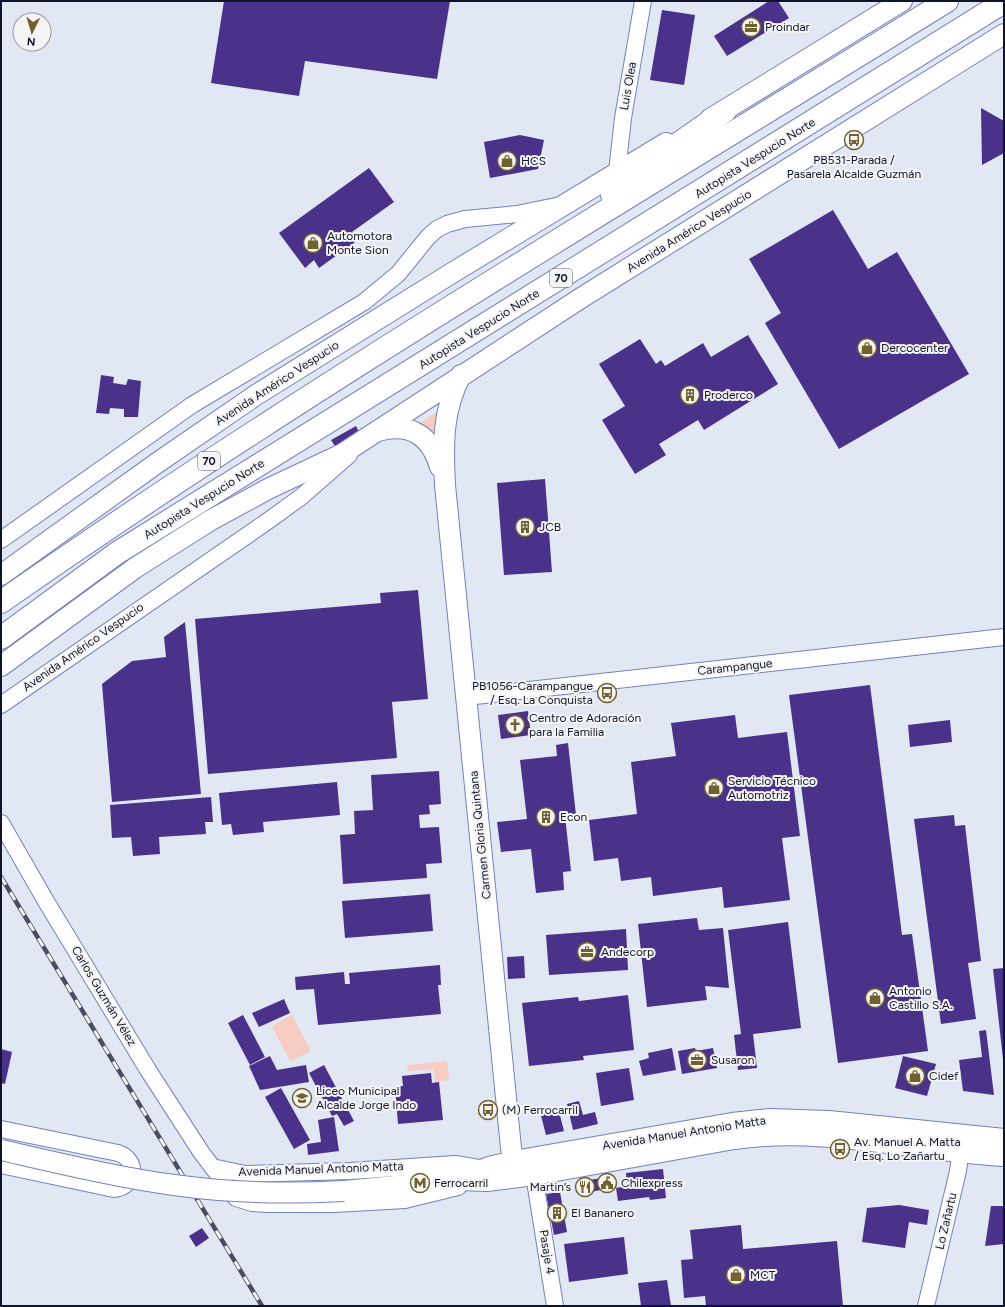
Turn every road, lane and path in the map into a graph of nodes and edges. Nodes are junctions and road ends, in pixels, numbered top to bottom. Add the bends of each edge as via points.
1 (643, 1) edge
2 (902, 1) edge
3 (947, 1) edge
4 (1004, 2) edge
5 (1004, 34) edge
6 (725, 111) junction
7 (617, 172) junction
8 (562, 205) junction
9 (532, 258) junction
10 (461, 375) junction
11 (376, 432) junction
12 (445, 485) junction
13 (1, 540) edge
14 (1, 576) edge
15 (1, 602) edge
16 (1004, 637) edge
17 (1, 638) edge
18 (1, 666) edge
19 (466, 697) junction
20 (1, 705) edge
21 (1, 823) edge
22 (1, 1129) edge
23 (1004, 1139) edge
24 (962, 1143) junction
25 (1, 1150) edge
26 (1004, 1156) edge
27 (514, 1161) junction
28 (1, 1165) edge
29 (212, 1167) junction
30 (486, 1175) junction
31 (534, 1176) junction
32 (555, 1306) edge
33 (926, 1306) edge

1 - 7 street, Luis Olea via 623,118
2 - 6 main road, Avenida Américo Vespucio
3 - 9 highway, 70
4 - 17 highway, Autopista Vespucio Norte / 70 via 117,553
5 - 10 main road, Avenida Américo Vespucio
6 - 7 main road, Avenida Américo Vespucio
6 - 9 highway via 659,157
7 - 8 main road, Avenida Américo Vespucio
8 - 13 street, Avenida Américo Vespucio via 517,214 465,219 438,229 428,237 398,274 364,302 192,405
8 - 14 main road, Avenida Américo Vespucio via 256,396 157,463
9 - 15 highway, 70 via 305,398 106,529
10 - 11 main road, Avenida Américo Vespucio
10 - 12 main road, Carmen Gloria Quintana via 450,399 445,423
11 - 12 main road, Carmen Gloria Quintana via 389,429 405,430 422,436 433,449
11 - 18 main road, Avenida Américo Vespucio via 327,462 233,507 135,568
11 - 20 street, Avenida Américo Vespucio via 295,501
12 - 19 main road, Carmen Gloria Quintana
16 - 19 street, Carampangue
19 - 27 main road, Carmen Gloria Quintana
21 - 29 street, Carlos Guzmán Vélez via 148,1070
22 - 28 street via 125,1155 129,1159 132,1175 127,1183 114,1189
23 - 24 main road, Avenida Manuel Antonio Matta
24 - 26 main road, Avenida Manuel Antonio Matta
24 - 27 main road, Avenida Manuel Antonio Matta via 829,1121 770,1119 732,1123
24 - 31 main road, Avenida Manuel Antonio Matta via 781,1134 734,1139
24 - 33 street, Lo Zañartu
25 - 30 main road, Avenida Manuel Antonio Matta, bridge via 136,1179 250,1192 344,1191
27 - 30 main road, Avenida Manuel Antonio Matta
27 - 31 main road
29 - 30 street, Avenida Manuel Antonio Matta via 245,1174 455,1164
29 - 30 street, Avenida Manuel Antonio Matta via 236,1198 252,1203 304,1206 405,1200
30 - 31 main road, Avenida Manuel Antonio Matta
31 - 32 street, Pasaje 4

